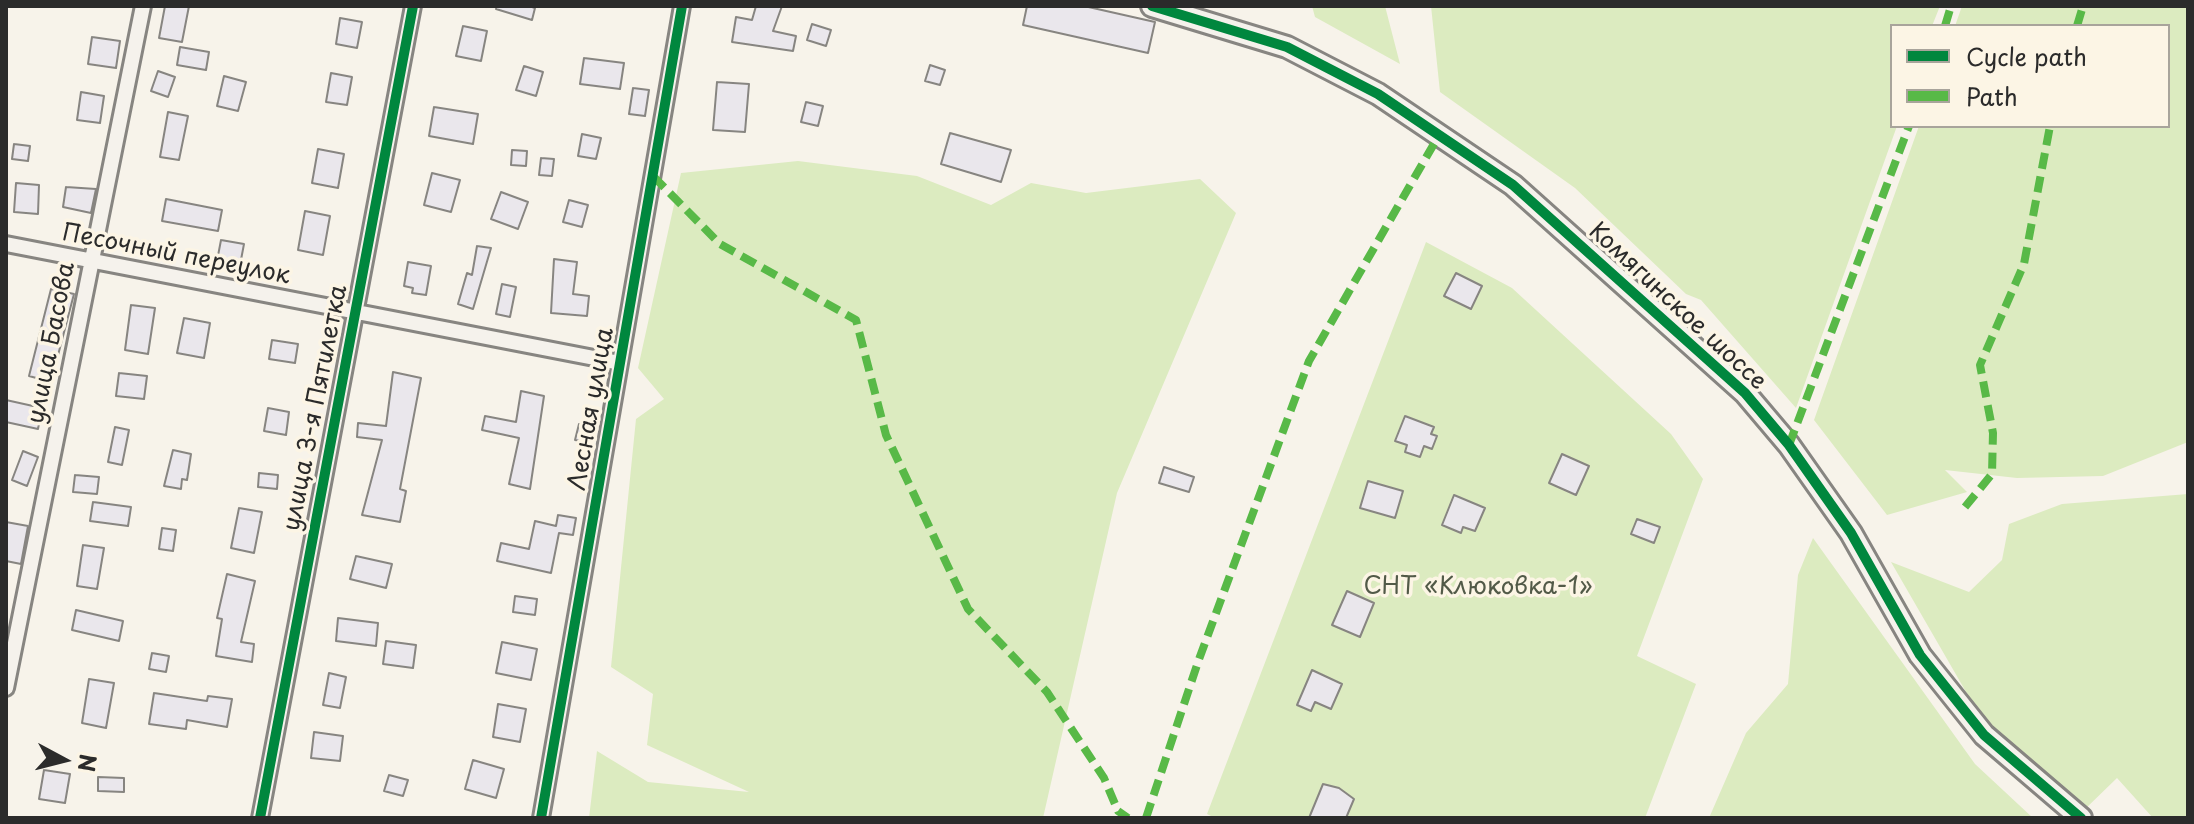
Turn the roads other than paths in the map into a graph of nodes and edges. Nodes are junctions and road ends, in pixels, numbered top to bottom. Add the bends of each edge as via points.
1 (143, 6) edge
2 (413, 6) edge
3 (682, 6) edge
4 (1152, 6) edge
5 (6, 244) edge
6 (91, 261) junction
7 (354, 311) junction
8 (620, 363) junction
9 (6, 688) edge
10 (260, 818) edge
11 (541, 818) edge
12 (2081, 818) edge

1 - 6 street, улица Басова
2 - 7 street, улица 3-я Пятилетка
3 - 8 street, Лесная улица
4 - 12 street, Комягинское шоссе via 1287,47 1378,94 1513,185 1745,393 1851,533 1938,678 1984,735
5 - 6 street, Песочный переулок
6 - 7 street, Песочный переулок
6 - 9 street, улица Басова
7 - 8 street, Песочный переулок
7 - 10 street, улица 3-я Пятилетка
8 - 11 street, Лесная улица

